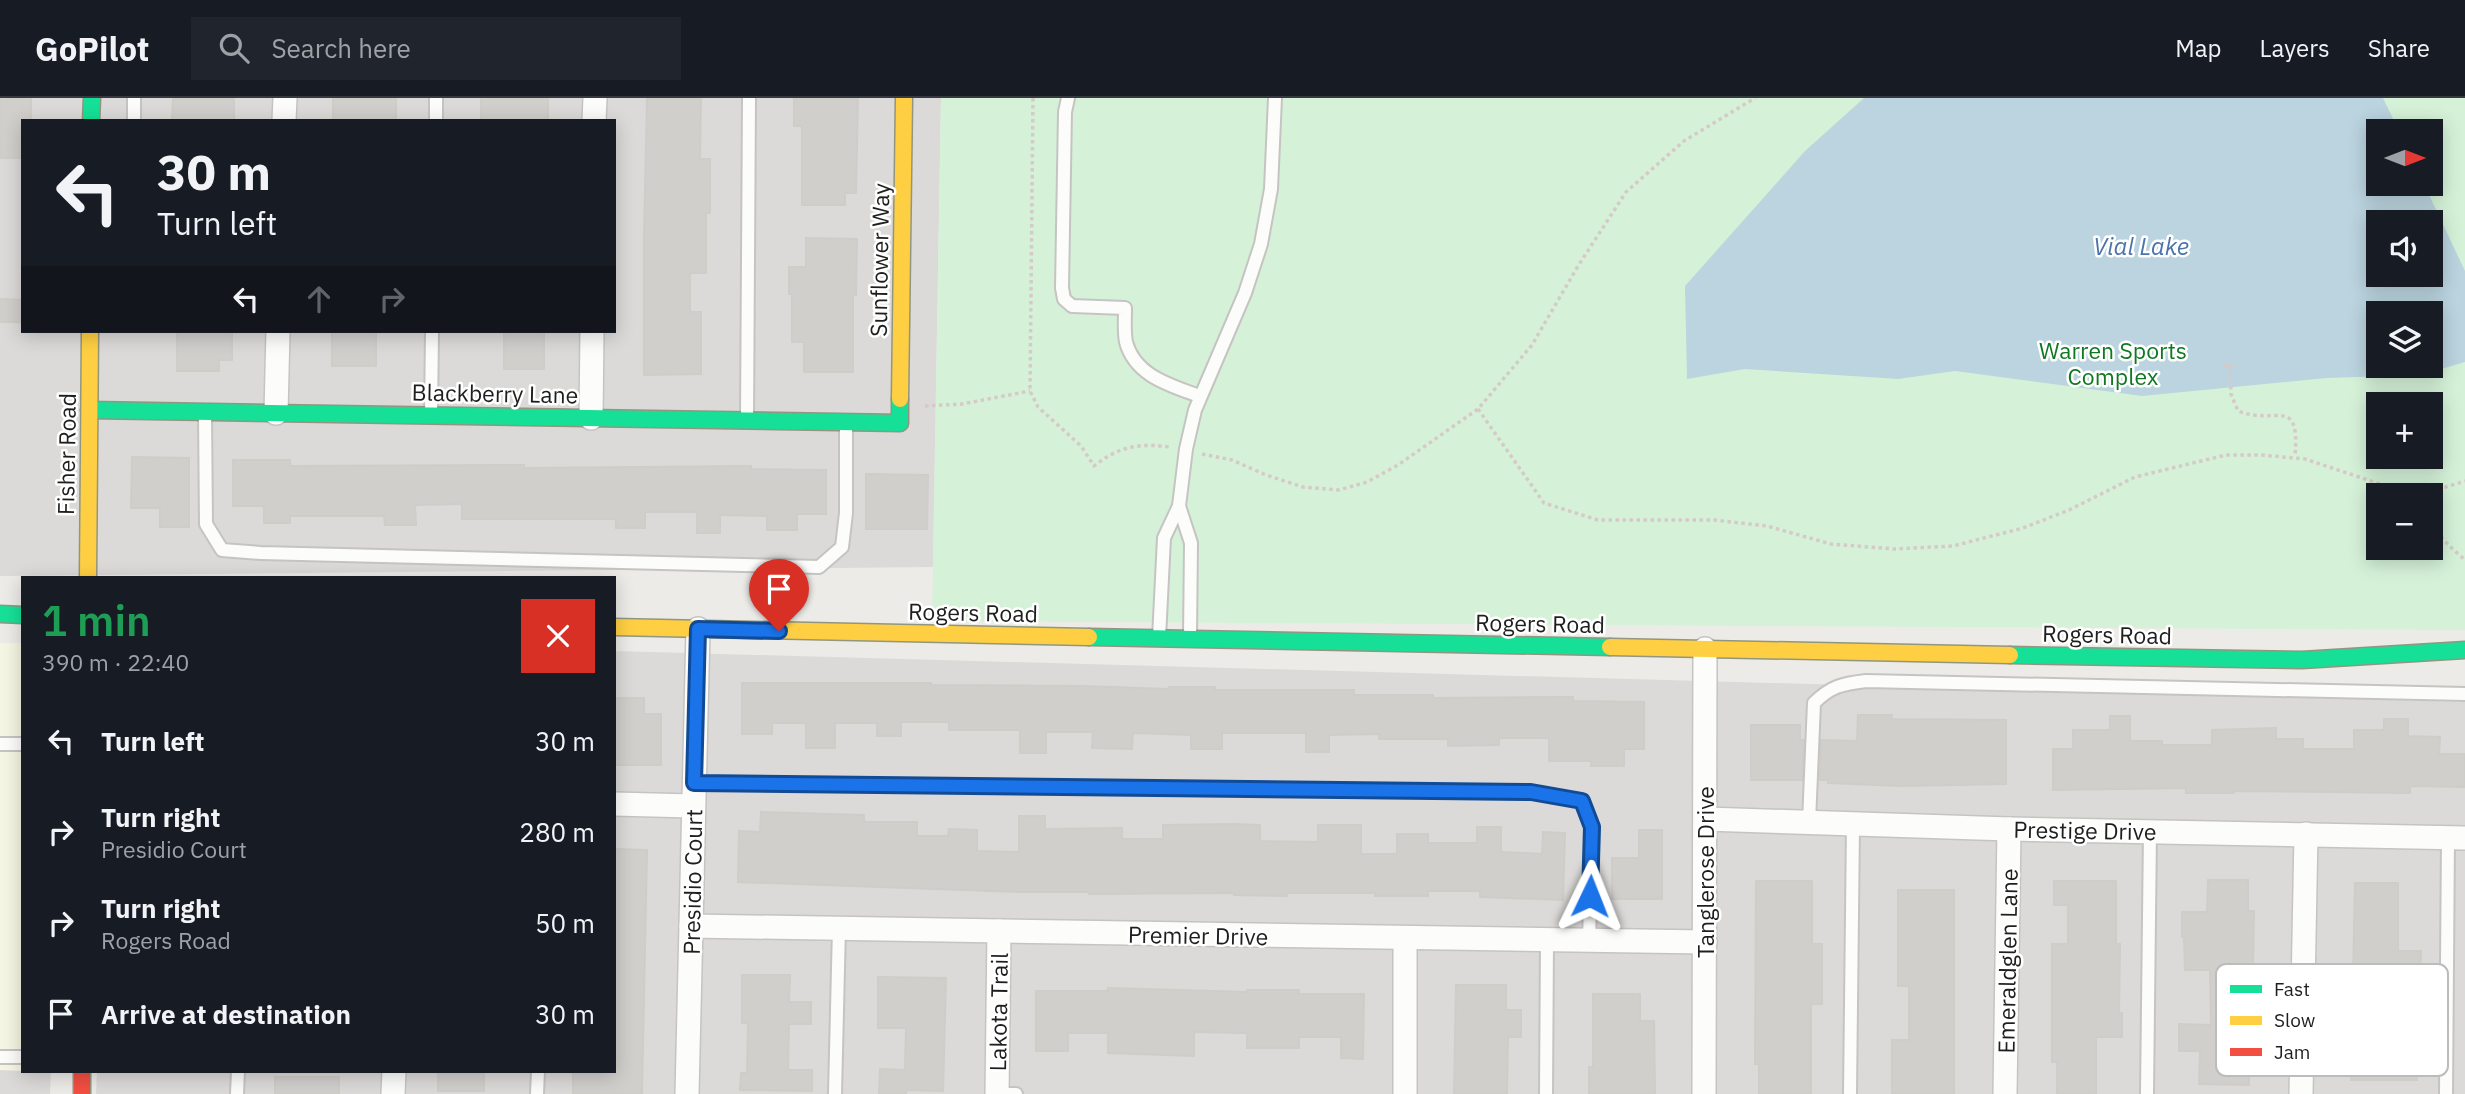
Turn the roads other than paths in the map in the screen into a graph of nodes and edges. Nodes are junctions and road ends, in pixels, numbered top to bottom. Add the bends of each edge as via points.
1 (92, 98) edge
2 (134, 98) edge
3 (285, 98) edge
4 (436, 98) edge
5 (594, 98) edge
6 (749, 98) edge
7 (904, 98) edge
8 (1068, 98) edge
9 (1275, 98) edge
10 (91, 119) edge
11 (134, 119) edge
12 (284, 119) edge
13 (436, 119) edge
14 (594, 119) edge
15 (90, 333) edge
16 (278, 333) edge
17 (432, 333) edge
18 (592, 333) edge
19 (1199, 396) junction
20 (89, 410) junction
21 (205, 412) junction
22 (276, 413) junction
23 (431, 415) junction
24 (900, 416) joint
25 (591, 418) junction
26 (747, 420) junction
27 (846, 422) junction
28 (1179, 506) junction
29 (88, 576) edge
30 (0, 614) edge
31 (21, 615) edge
32 (616, 627) edge
33 (698, 629) junction
34 (1159, 638) junction
35 (1190, 639) junction
36 (1705, 649) junction
37 (2465, 650) edge
38 (2465, 694) edge
39 (0, 744) edge
40 (21, 744) edge
41 (694, 783) junction
42 (616, 804) edge
43 (693, 806) junction
44 (1706, 819) junction
45 (1809, 822) junction
46 (1853, 824) junction
47 (2009, 829) junction
48 (2150, 831) junction
49 (2306, 834) junction
50 (2457, 838) edge
51 (691, 926) junction
52 (839, 926) junction
53 (999, 931) junction
54 (1405, 939) junction
55 (1546, 941) junction
56 (1589, 941) junction
57 (1705, 942) junction
58 (2304, 964) edge
59 (2448, 1047) edge
60 (0, 1057) edge
61 (21, 1057) edge
62 (82, 1073) edge
63 (238, 1073) edge
64 (394, 1073) edge
65 (538, 1073) edge
66 (2301, 1076) edge
67 (2447, 1076) edge
68 (82, 1094) edge
69 (237, 1094) edge
70 (393, 1094) edge
71 (537, 1094) edge
72 (687, 1094) edge
73 (835, 1094) edge
74 (997, 1094) edge
75 (1016, 1094) edge
76 (1405, 1094) edge
77 (1546, 1094) edge
78 (1704, 1094) edge
79 (1850, 1094) edge
80 (2006, 1094) edge
81 (2147, 1094) edge
82 (2301, 1094) edge
83 (2446, 1094) edge

1 - 10 street
2 - 11 lane
3 - 12 street
4 - 13 lane
5 - 14 street
6 - 26 lane
7 - 24 street, Sunflower Way
8 - 19 lane via 1064,299 1072,306 1125,308 1126,342 1138,364 1158,381
9 - 19 lane via 1271,189 1261,244 1245,293
15 - 20 street, Fisher Road
16 - 22 street
17 - 23 lane
18 - 25 street
19 - 28 lane
20 - 21 street, Blackberry Lane
20 - 29 street, Fisher Road
21 - 22 street, Blackberry Lane
21 - 27 lane via 206,524 222,550 819,567 842,547
22 - 23 street, Blackberry Lane
23 - 25 street, Blackberry Lane
24 - 27 street, Blackberry Lane
25 - 26 street, Blackberry Lane
26 - 27 street, Blackberry Lane
28 - 34 lane via 1164,538
28 - 35 lane via 1191,543
30 - 31 street
32 - 33 street, Rogers Road
33 - 34 street, Rogers Road
33 - 41 street, Presidio Court
34 - 35 street, Rogers Road
35 - 36 street, Rogers Road
36 - 37 street, Rogers Road via 2257,660
36 - 44 street, Tanglerose Drive
38 - 45 lane via 1845,684 1826,690 1814,703
39 - 40 lane
41 - 43 street, Presidio Court
41 - 56 lane via 1531,792 1582,801 1592,827
42 - 43 street
43 - 51 street, Presidio Court
44 - 45 street, Prestige Drive
44 - 57 street, Tanglerose Drive
45 - 46 street, Prestige Drive
46 - 47 street, Prestige Drive
46 - 79 lane
47 - 48 street, Prestige Drive
47 - 80 street, Emeraldglen Lane
48 - 49 street, Prestige Drive
48 - 81 lane
49 - 50 street, Prestige Drive
49 - 58 street
50 - 59 lane
51 - 52 street, Premier Drive
51 - 72 street, Presidio Court
52 - 53 street, Premier Drive
52 - 73 lane
53 - 54 street, Premier Drive
53 - 74 street, Lakota Trail
54 - 55 street, Premier Drive
54 - 76 street
55 - 56 street, Premier Drive
55 - 77 lane
56 - 57 street, Premier Drive
57 - 78 street, Tanglerose Drive
60 - 61 lane
62 - 68 street
63 - 69 lane
64 - 70 street
65 - 71 lane
66 - 82 street
67 - 83 lane
74 - 75 lane

